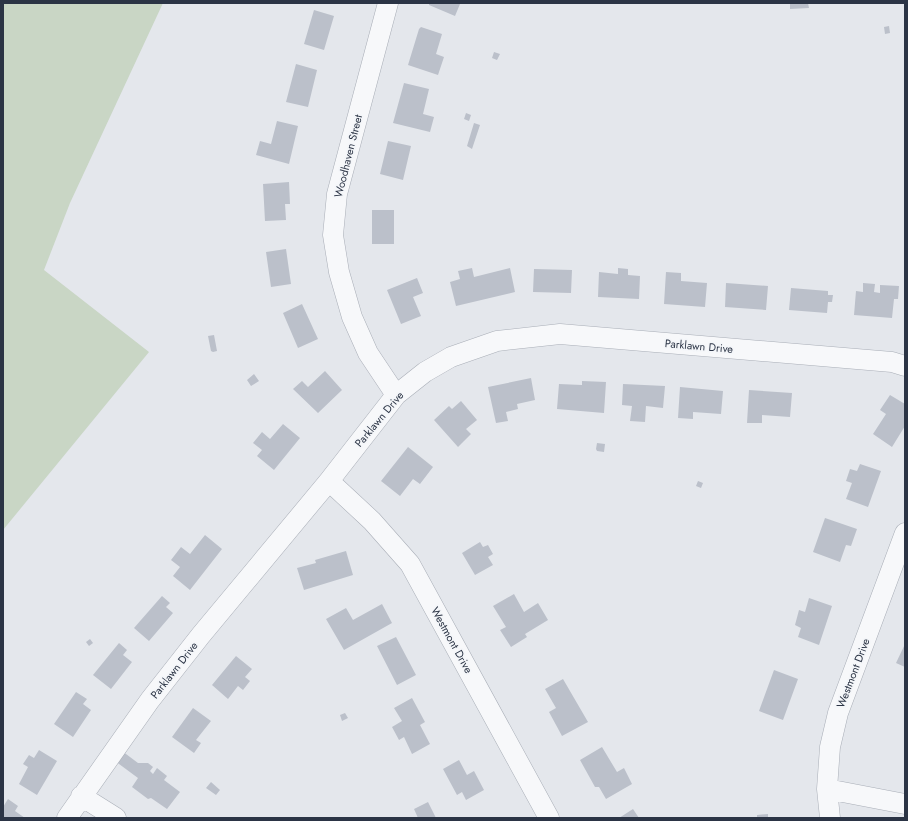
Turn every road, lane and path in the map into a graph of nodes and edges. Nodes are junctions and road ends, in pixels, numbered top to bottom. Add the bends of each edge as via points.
1 (388, 3) edge
2 (905, 366) edge
3 (396, 395) junction
4 (329, 481) junction
5 (905, 533) edge
6 (828, 789) junction
7 (81, 796) junction
8 (905, 804) edge
9 (67, 818) edge
10 (116, 818) edge
11 (549, 818) edge
12 (830, 818) edge

1 - 3 street, Woodhaven Street via 337,194 333,235 339,272 352,317 368,352
2 - 3 street, Parklawn Drive via 892,362 560,334 497,341 451,357 425,372
3 - 4 street, Parklawn Drive
4 - 7 street, Parklawn Drive via 201,635 150,700
4 - 11 street, Westmont Drive via 372,521 410,564
5 - 6 street, Westmont Drive via 838,713 830,747
6 - 8 street
6 - 12 street, Westmont Drive
7 - 9 street, Parklawn Drive
7 - 10 street

